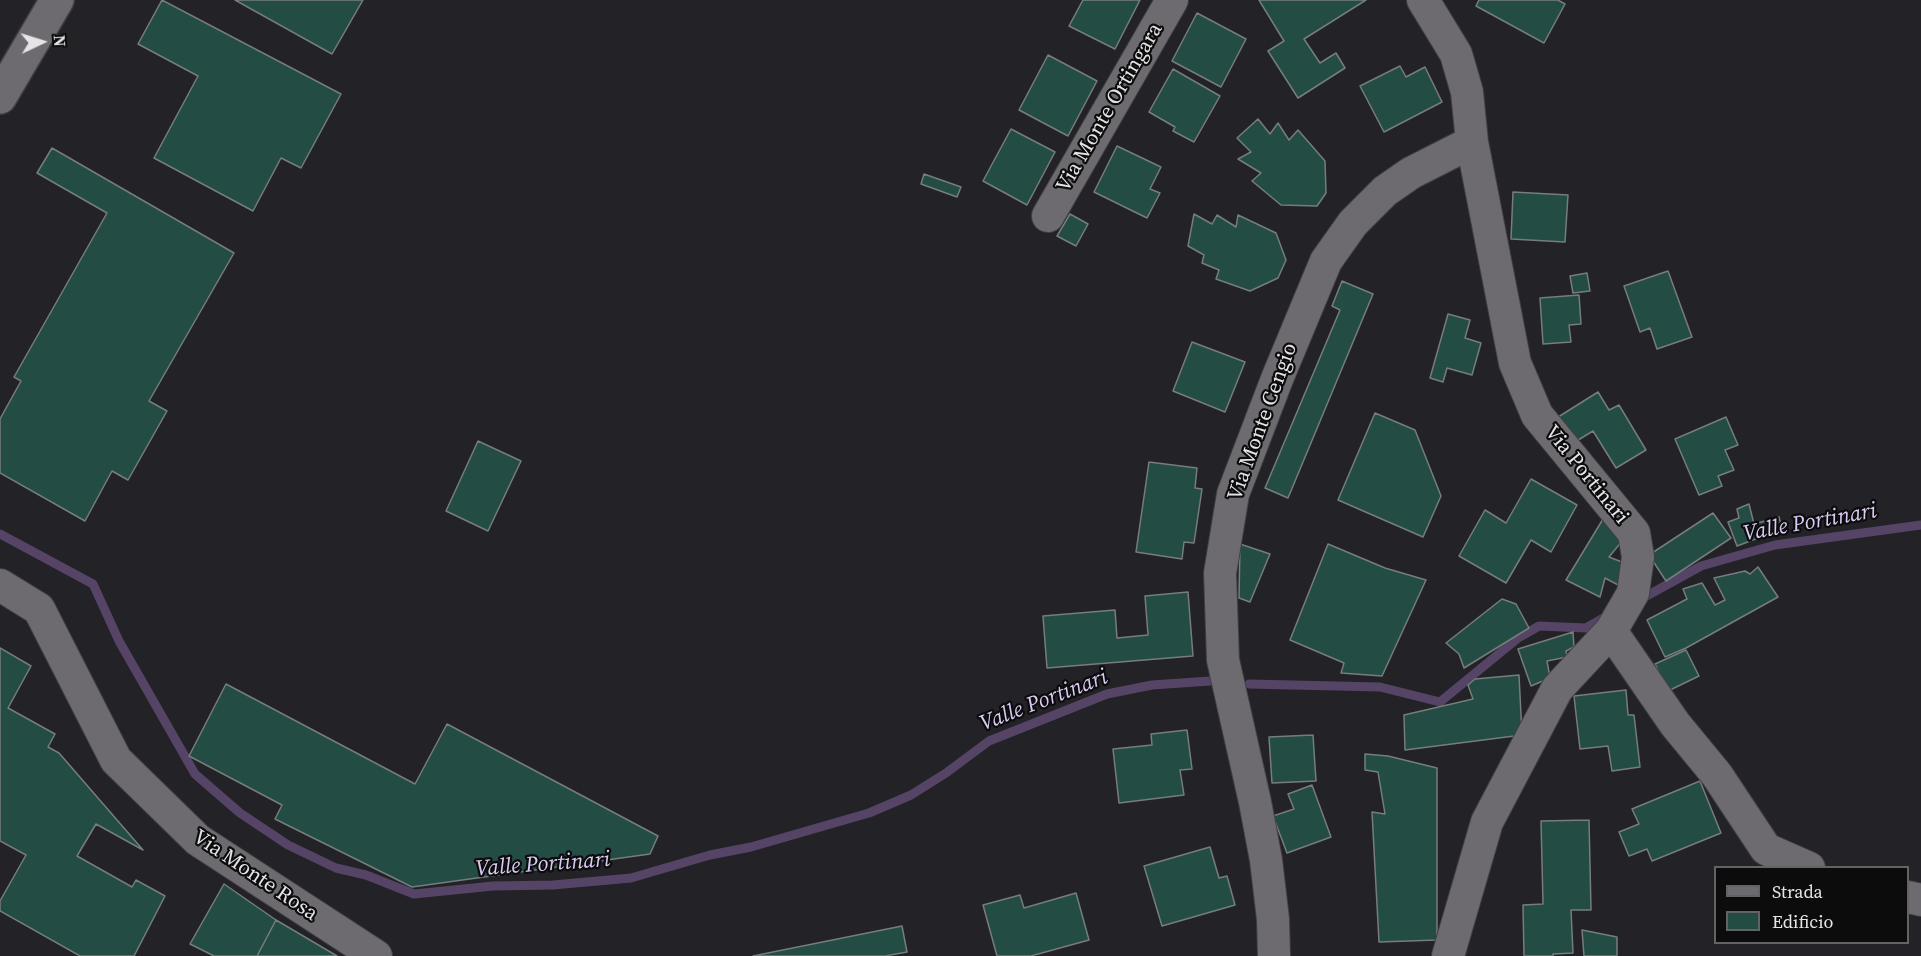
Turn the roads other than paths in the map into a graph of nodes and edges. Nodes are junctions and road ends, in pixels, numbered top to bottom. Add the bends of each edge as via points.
1 (57, 0) edge
2 (1172, 0) edge
3 (1423, 0) edge
4 (0, 97) edge
5 (1472, 142) junction
6 (1048, 216) dead end
7 (0, 585) edge
8 (1611, 631) junction
9 (1807, 866) edge
10 (376, 956) edge
11 (1274, 956) edge
12 (1448, 956) edge

1 - 4 main road
2 - 6 street, Via Monte Ortingara
3 - 5 street, Via Portinari via 1456,54 1467,92
5 - 8 street, Via Portinari via 1515,363 1532,404 1634,532 1638,557 1633,593
5 - 11 street, Via Monte Cengio via 1385,191 1353,223 1326,261 1233,494 1220,573 1223,660 1266,860
7 - 10 street, Via Monte Rosa via 39,609 116,760 198,840
8 - 9 street via 1766,849
8 - 12 street, Via Portinari via 1557,689 1487,822

